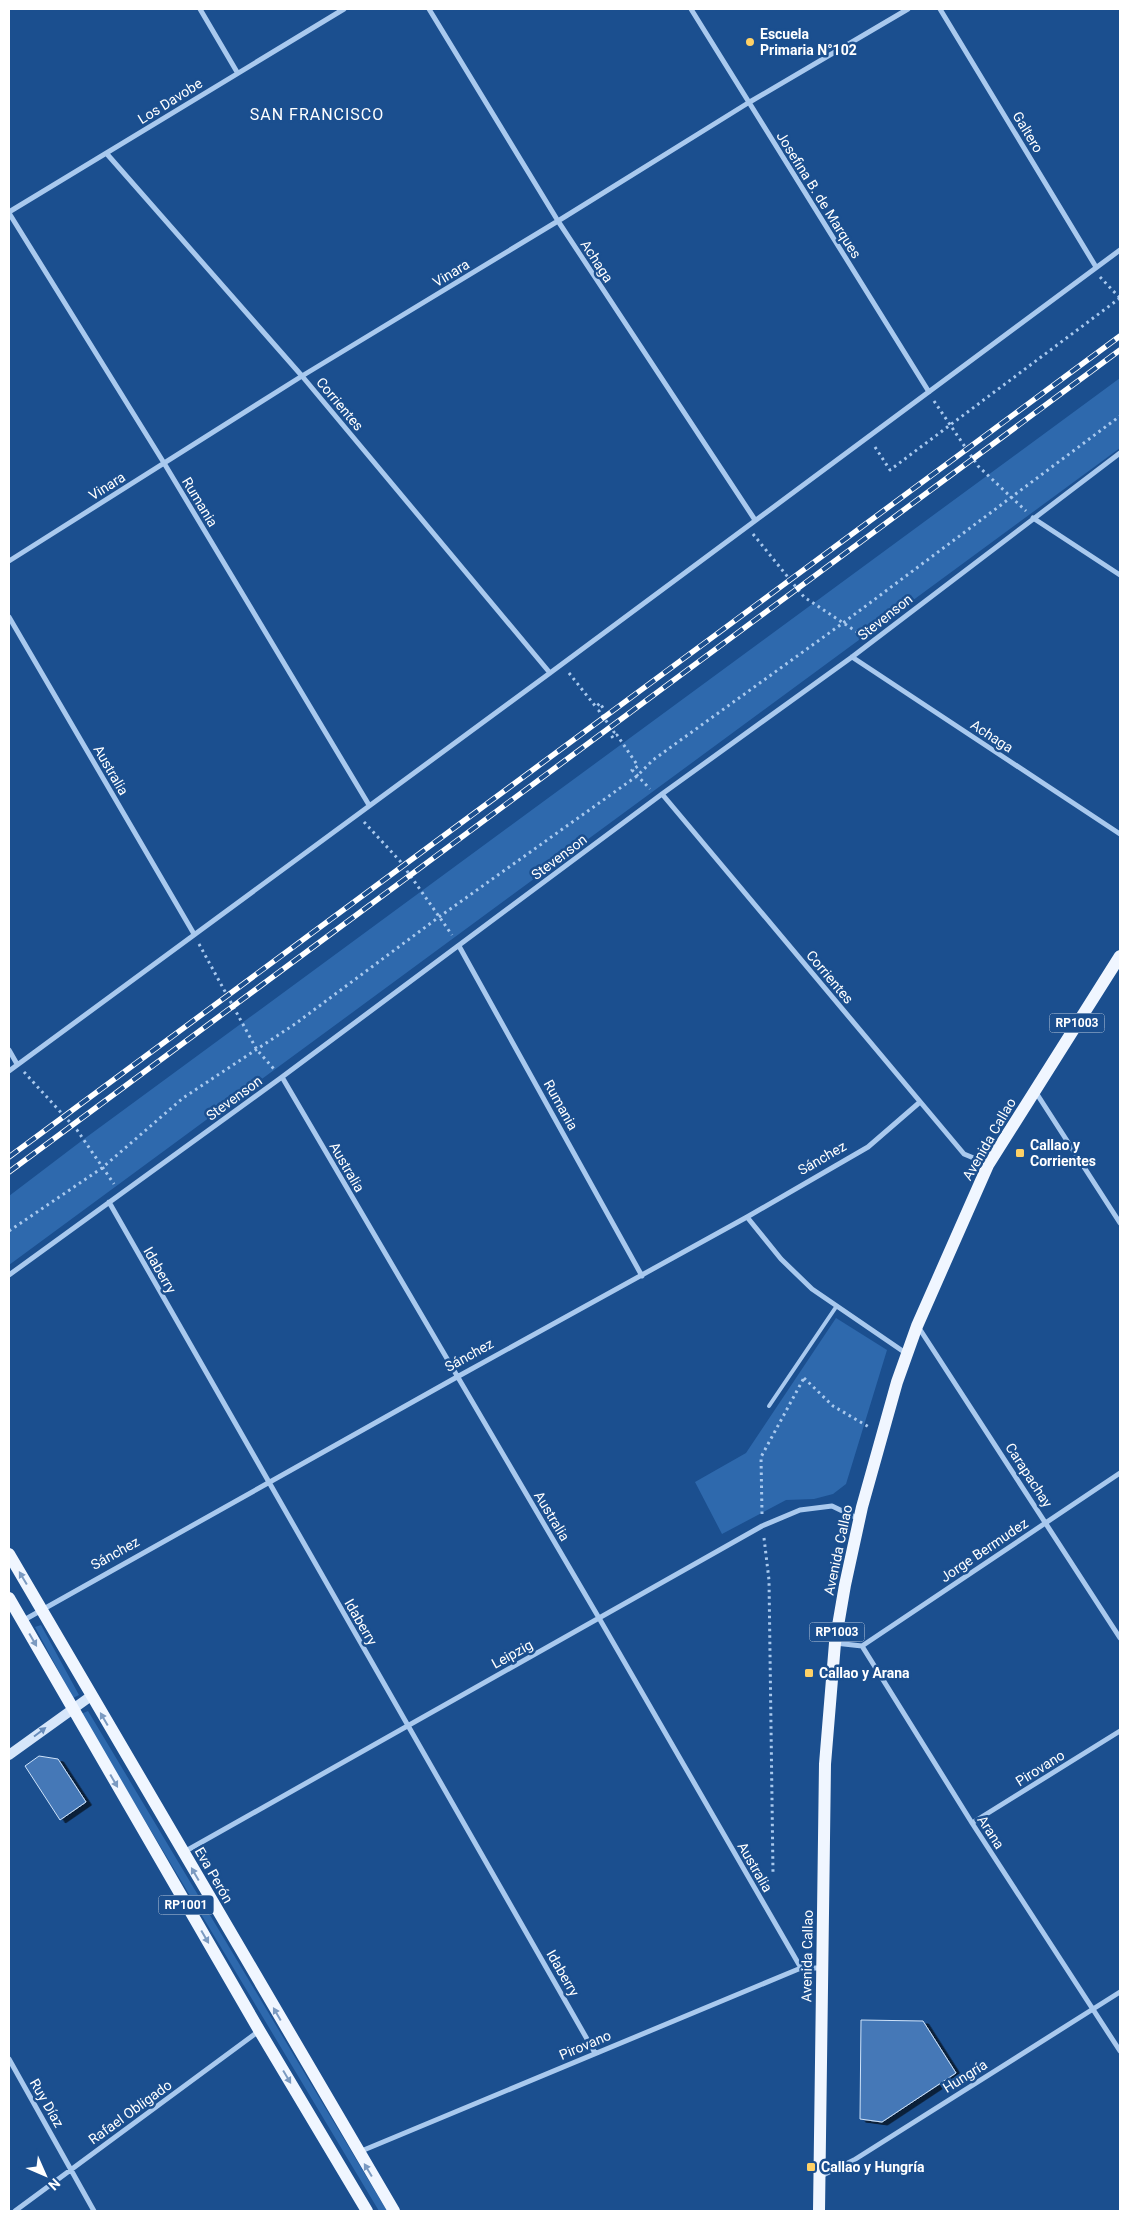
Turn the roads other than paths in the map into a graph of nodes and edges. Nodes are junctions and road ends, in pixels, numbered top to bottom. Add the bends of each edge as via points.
1 (200, 9) edge
2 (344, 9) edge
3 (429, 9) edge
4 (690, 9) edge
5 (908, 9) edge
6 (940, 9) edge
7 (237, 72) junction
8 (748, 102) junction
9 (106, 154) junction
10 (9, 212) edge
11 (558, 221) junction
12 (1120, 250) edge
13 (1096, 267) junction
14 (302, 376) junction
15 (928, 392) junction
16 (1120, 453) edge
17 (164, 463) junction
18 (1033, 518) junction
19 (754, 520) junction
20 (9, 561) edge
21 (1120, 575) edge
22 (9, 617) edge
23 (852, 657) junction
24 (550, 673) junction
25 (662, 794) junction
26 (369, 805) junction
27 (1120, 834) edge
28 (194, 934) junction
29 (459, 946) junction
30 (1120, 956) edge
31 (9, 1050) edge
32 (17, 1064) junction
33 (9, 1071) edge
34 (282, 1077) junction
35 (1034, 1091) junction
36 (920, 1102) junction
37 (988, 1165) junction
38 (109, 1202) junction
39 (747, 1217) junction
40 (1120, 1223) edge
41 (9, 1275) edge
42 (642, 1276) junction
43 (836, 1307) junction
44 (917, 1326) junction
45 (907, 1354) junction
46 (457, 1377) junction
47 (769, 1406) dead end
48 (1120, 1473) edge
49 (268, 1483) junction
50 (859, 1520) junction
51 (1046, 1521) junction
52 (9, 1554) edge
53 (9, 1598) edge
54 (42, 1610) junction
55 (599, 1618) junction
56 (22, 1621) junction
57 (1120, 1638) edge
58 (835, 1643) junction
59 (862, 1646) junction
60 (91, 1696) junction
61 (72, 1708) junction
62 (407, 1726) junction
63 (1120, 1731) edge
64 (9, 1755) edge
65 (972, 1823) junction
66 (183, 1853) junction
67 (801, 1968) junction
68 (822, 1968) junction
69 (1120, 1992) edge
70 (1093, 2008) junction
71 (259, 2030) junction
72 (1120, 2051) edge
73 (596, 2053) junction
74 (9, 2059) edge
75 (358, 2152) junction
76 (71, 2169) junction
77 (820, 2176) junction
78 (15, 2211) edge
79 (94, 2211) edge
80 (367, 2211) edge
81 (394, 2211) edge
82 (819, 2211) edge

1 - 7 street
2 - 7 street, Los Davobe
3 - 11 street, Achaga
4 - 8 street, Josefina B. de Marques
5 - 8 street, Vinara
6 - 13 street, Galtero
7 - 9 street, Los Davobe
8 - 11 street, Vinara
8 - 15 street, Josefina B. de Marques
9 - 10 street, Los Davobe
9 - 14 street, Corrientes
10 - 17 street, Rumania
11 - 14 street, Vinara
11 - 19 street, Achaga
12 - 13 street
13 - 15 street
14 - 17 street, Vinara
14 - 24 street, Corrientes
15 - 19 street
16 - 18 street, Stevenson
17 - 20 street, Vinara
17 - 26 street, Rumania
18 - 21 street
18 - 23 street, Stevenson
19 - 24 street
22 - 28 street, Australia
23 - 25 street, Stevenson
23 - 27 street, Achaga
24 - 26 street
25 - 29 street, Stevenson
25 - 36 street, Corrientes
26 - 28 street
28 - 32 street
29 - 34 street, Stevenson
29 - 42 street, Rumania
30 - 35 main road, Avenida Callao / RP1003
31 - 32 street
32 - 33 street
34 - 38 street, Stevenson
34 - 46 street, Australia
35 - 37 main road, Avenida Callao / RP1003
35 - 40 street
36 - 37 street, Corrientes via 964,1154
36 - 39 street, Sánchez via 868,1147
37 - 44 main road, Avenida Callao / RP1003
38 - 41 street, Stevenson
38 - 49 street, Idaberry
39 - 42 street, Sánchez
39 - 43 street via 781,1258 812,1289
42 - 46 street, Sánchez
43 - 45 street
43 - 47 lane
44 - 45 main road, Avenida Callao / RP1003
44 - 51 street, Carapachay
45 - 50 main road, Avenida Callao / RP1003
46 - 49 street, Sánchez
46 - 55 street, Australia
48 - 51 street, Jorge Bermudez
49 - 54 street, Sánchez
49 - 62 street, Idaberry
50 - 55 street, Leipzig via 832,1506 800,1510 762,1526
50 - 58 main road, Avenida Callao / RP1003
51 - 57 street, Carapachay
51 - 59 street, Jorge Bermudez
54 -> 52 main road, Eva Perón / RP1001
53 - 56 main road, RP1001
54 - 56 street, Sánchez
54 - 60 main road, Eva Perón / RP1001
55 - 62 street, Leipzig
55 - 67 street, Australia
56 -> 61 main road, RP1001
58 - 59 street
58 - 68 main road, Avenida Callao / RP1003 via 825,1764
59 - 65 street, Arana
60 - 61 street
66 -> 60 main road, Eva Perón / RP1001
64 -> 61 street
61 -> 71 main road, RP1001
62 - 66 street, Leipzig
62 - 73 street, Idaberry
63 - 65 street, Pirovano
65 - 70 street, Arana
75 -> 66 main road, Eva Perón / RP1001
67 - 68 street, Pirovano
67 - 73 street, Pirovano
68 - 77 main road, Avenida Callao / RP1003
69 - 70 street, Hungría
70 - 72 street, Arana
70 - 77 street, Hungría via 854,2160
71 - 76 street, Rafael Obligado
71 -> 80 main road, RP1001
73 - 75 street, Pirovano
74 - 76 street, Ruy Díaz
81 -> 75 main road, Eva Perón / RP1001
76 - 78 street, Rafael Obligado
76 - 79 street, Ruy Díaz
77 - 82 main road, Avenida Callao / RP1003

